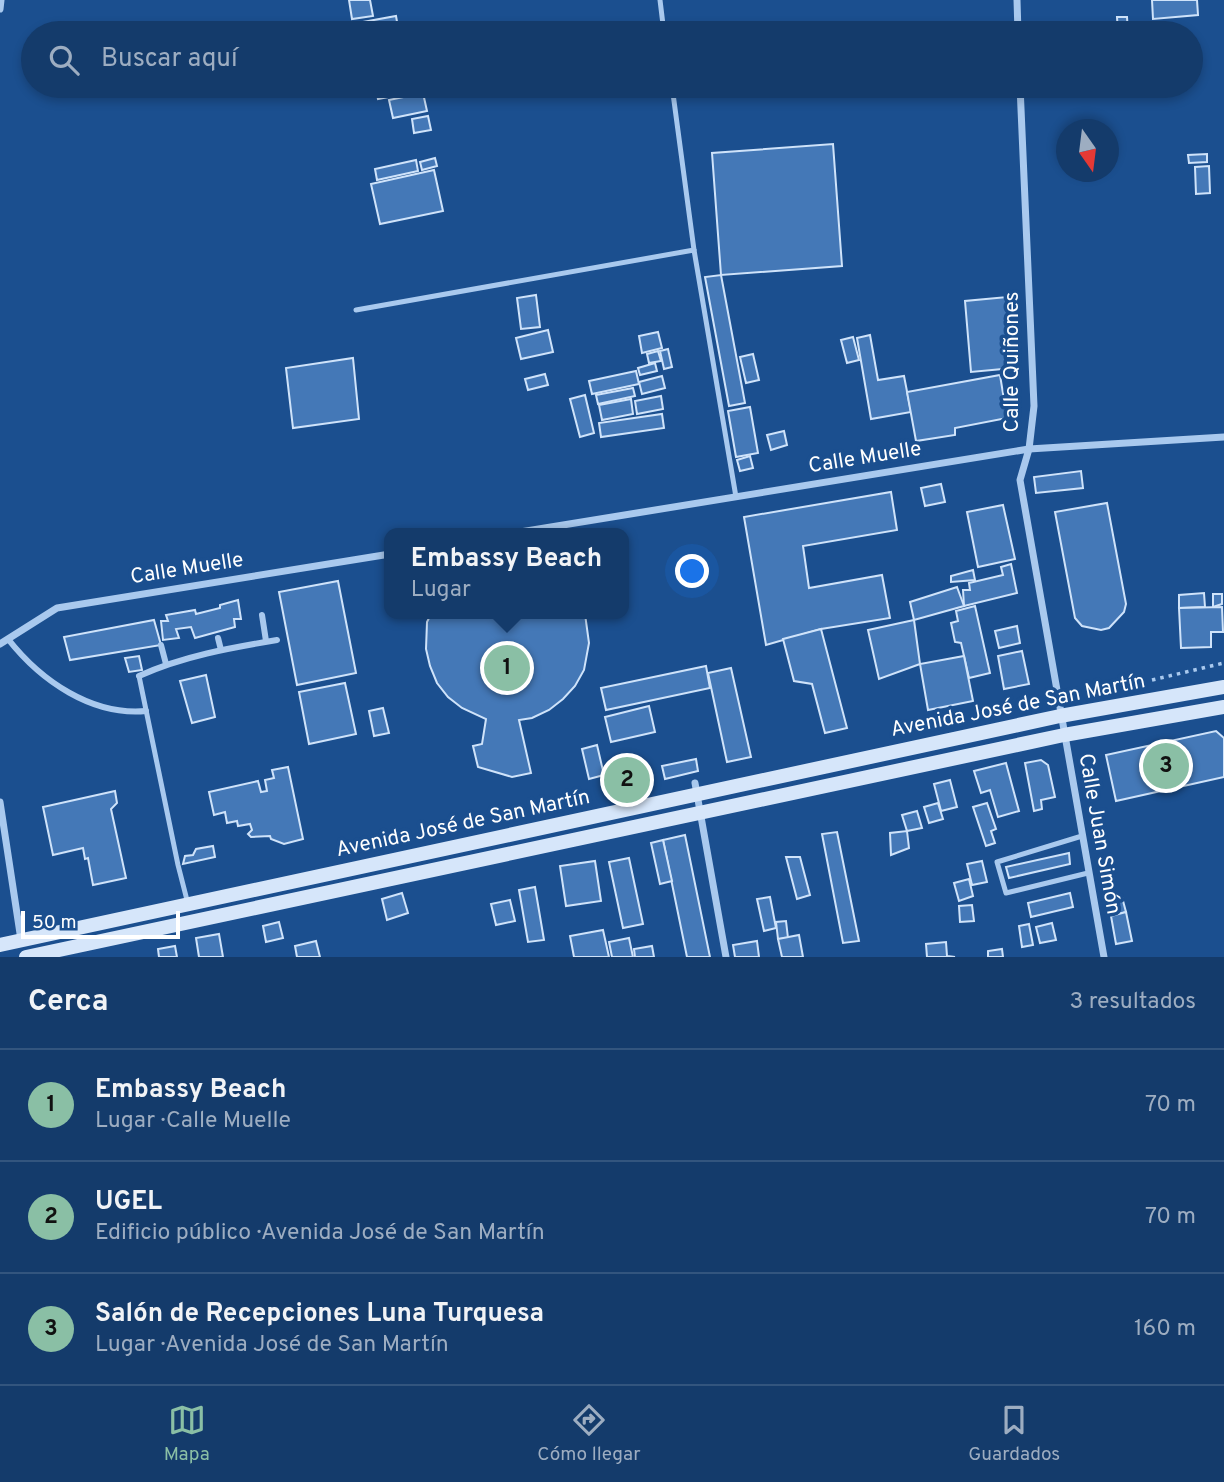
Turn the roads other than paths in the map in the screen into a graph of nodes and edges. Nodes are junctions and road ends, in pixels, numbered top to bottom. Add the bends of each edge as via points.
1 (1, 0) edge
2 (660, 0) edge
3 (1017, 0) edge
4 (0, 9) edge
5 (663, 21) edge
6 (1018, 21) edge
7 (674, 98) edge
8 (1021, 98) edge
9 (694, 250) junction
10 (356, 310) dead end
11 (1224, 438) edge
12 (1029, 449) junction
13 (736, 497) junction
14 (545, 528) edge
15 (384, 555) edge
16 (262, 615) dead end
17 (218, 638) dead end
18 (8, 639) junction
19 (277, 639) dead end
20 (267, 641) junction
21 (0, 645) edge
22 (161, 645) dead end
23 (221, 650) junction
24 (166, 664) junction
25 (139, 676) joint
26 (1224, 687) edge
27 (1224, 707) edge
28 (146, 712) junction
29 (1060, 716) junction
30 (1064, 736) junction
31 (696, 789) junction
32 (0, 802) edge
33 (701, 813) junction
34 (1082, 836) junction
35 (1088, 873) junction
36 (188, 904) junction
37 (22, 940) junction
38 (0, 945) edge
39 (26, 957) edge
40 (726, 957) edge
41 (1104, 957) edge

1 - 4 street
2 - 5 lane
3 - 6 street
7 - 9 lane
8 - 12 street, Calle Quiñones via 1034,406
9 - 10 lane
9 - 13 lane
11 - 12 street, Calle Muelle
12 - 13 street, Calle Muelle
12 - 29 street, Calle Quiñones via 1020,480
13 - 14 street, Calle Muelle
15 - 18 street, Calle Muelle via 57,608
16 - 20 street
17 - 23 street
18 - 21 street, Calle Muelle
18 - 28 street via 21,656 65,692 110,710
19 - 20 street
20 - 23 street
22 - 24 street
23 - 24 street
24 - 25 street
25 - 28 lane
26 - 29 main road, Avenida José de San Martín
27 - 30 main road, Avenida José de San Martín
28 - 36 lane
29 - 30 street, Calle Juan Simón
29 - 31 main road, Avenida José de San Martín
30 - 33 main road, Avenida José de San Martín
30 - 34 street, Calle Juan Simón
31 - 33 street
31 - 36 main road, Avenida José de San Martín
32 - 37 street
33 - 39 main road, Avenida José de San Martín
33 - 40 street
34 - 35 street, Calle Juan Simón
34 - 35 lane via 997,862 1006,893
35 - 41 street, Calle Juan Simón
36 - 37 main road, Avenida José de San Martín
37 - 38 main road, Avenida José de San Martín

